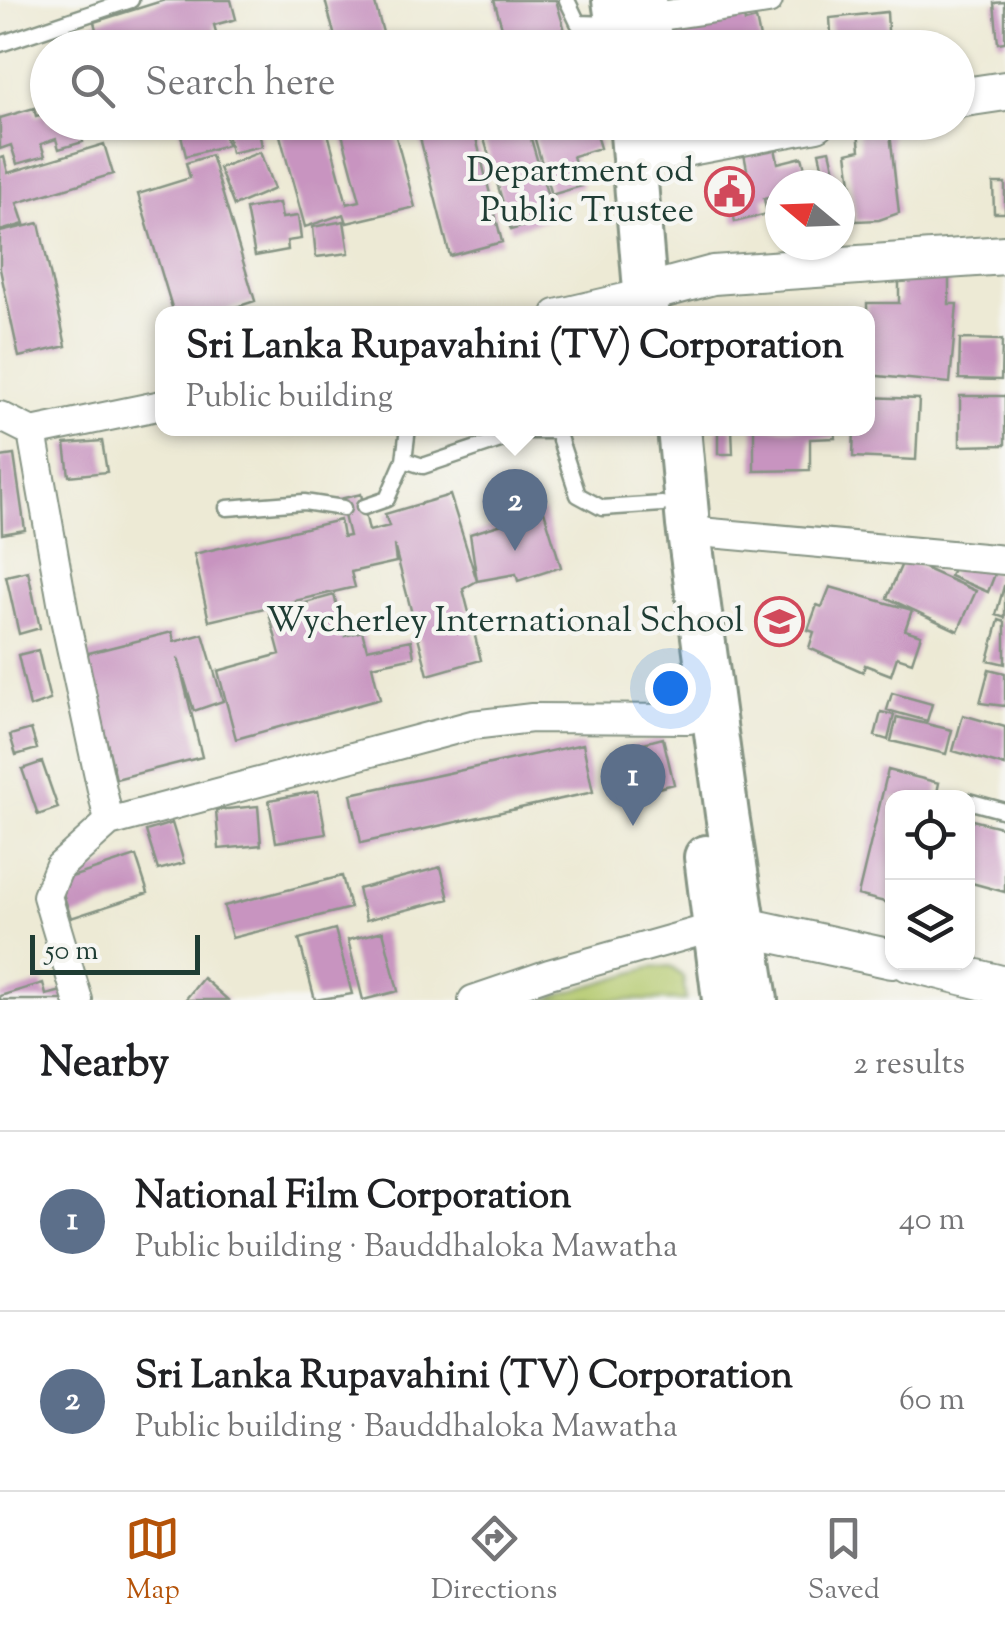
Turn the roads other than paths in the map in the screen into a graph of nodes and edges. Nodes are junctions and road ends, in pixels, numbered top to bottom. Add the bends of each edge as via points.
1 (131, 0) edge
2 (567, 0) edge
3 (768, 0) edge
4 (633, 23) edge
5 (42, 30) edge
6 (30, 34) edge
7 (0, 44) edge
8 (1005, 91) edge
9 (975, 95) edge
10 (634, 140) edge
11 (662, 140) edge
12 (1005, 255) edge
13 (659, 301) edge
14 (619, 306) edge
15 (155, 406) edge
16 (0, 416) edge
17 (32, 432) junction
18 (407, 436) edge
19 (512, 436) edge
20 (559, 436) edge
21 (657, 436) edge
22 (679, 436) edge
23 (404, 460) junction
24 (227, 508) dead end
25 (342, 508) dead end
26 (364, 508) dead end
27 (675, 517) junction
28 (1005, 560) edge
29 (688, 719) junction
30 (975, 804) edge
31 (1005, 811) edge
32 (109, 822) junction
33 (730, 927) junction
34 (885, 957) edge
35 (941, 970) edge
36 (1005, 986) edge
37 (78, 1000) edge
38 (473, 1000) edge
39 (724, 1000) edge
40 (756, 1000) edge

1 - 5 lane
2 - 4 lane via 578,23
3 - 4 street
6 - 7 lane
8 - 9 main road
10 - 13 main road
11 - 13 main road via 672,238
12 - 13 main road via 713,275
13 - 14 street
15 - 17 street
16 - 17 street
17 - 32 street
18 - 23 lane
19 - 23 lane via 423,466
20 - 27 lane via 578,495 602,508
21 - 27 main road
22 - 27 main road
23 - 26 lane via 388,499
24 - 25 lane via 304,502
27 - 28 street
27 - 29 main road
27 - 33 main road via 727,814
29 - 32 street via 532,718 472,725
29 - 33 main road
30 - 31 lane
32 - 37 street via 59,866 47,896
33 - 34 main road
33 - 38 street
33 - 39 main road
33 - 40 main road
35 - 36 main road

